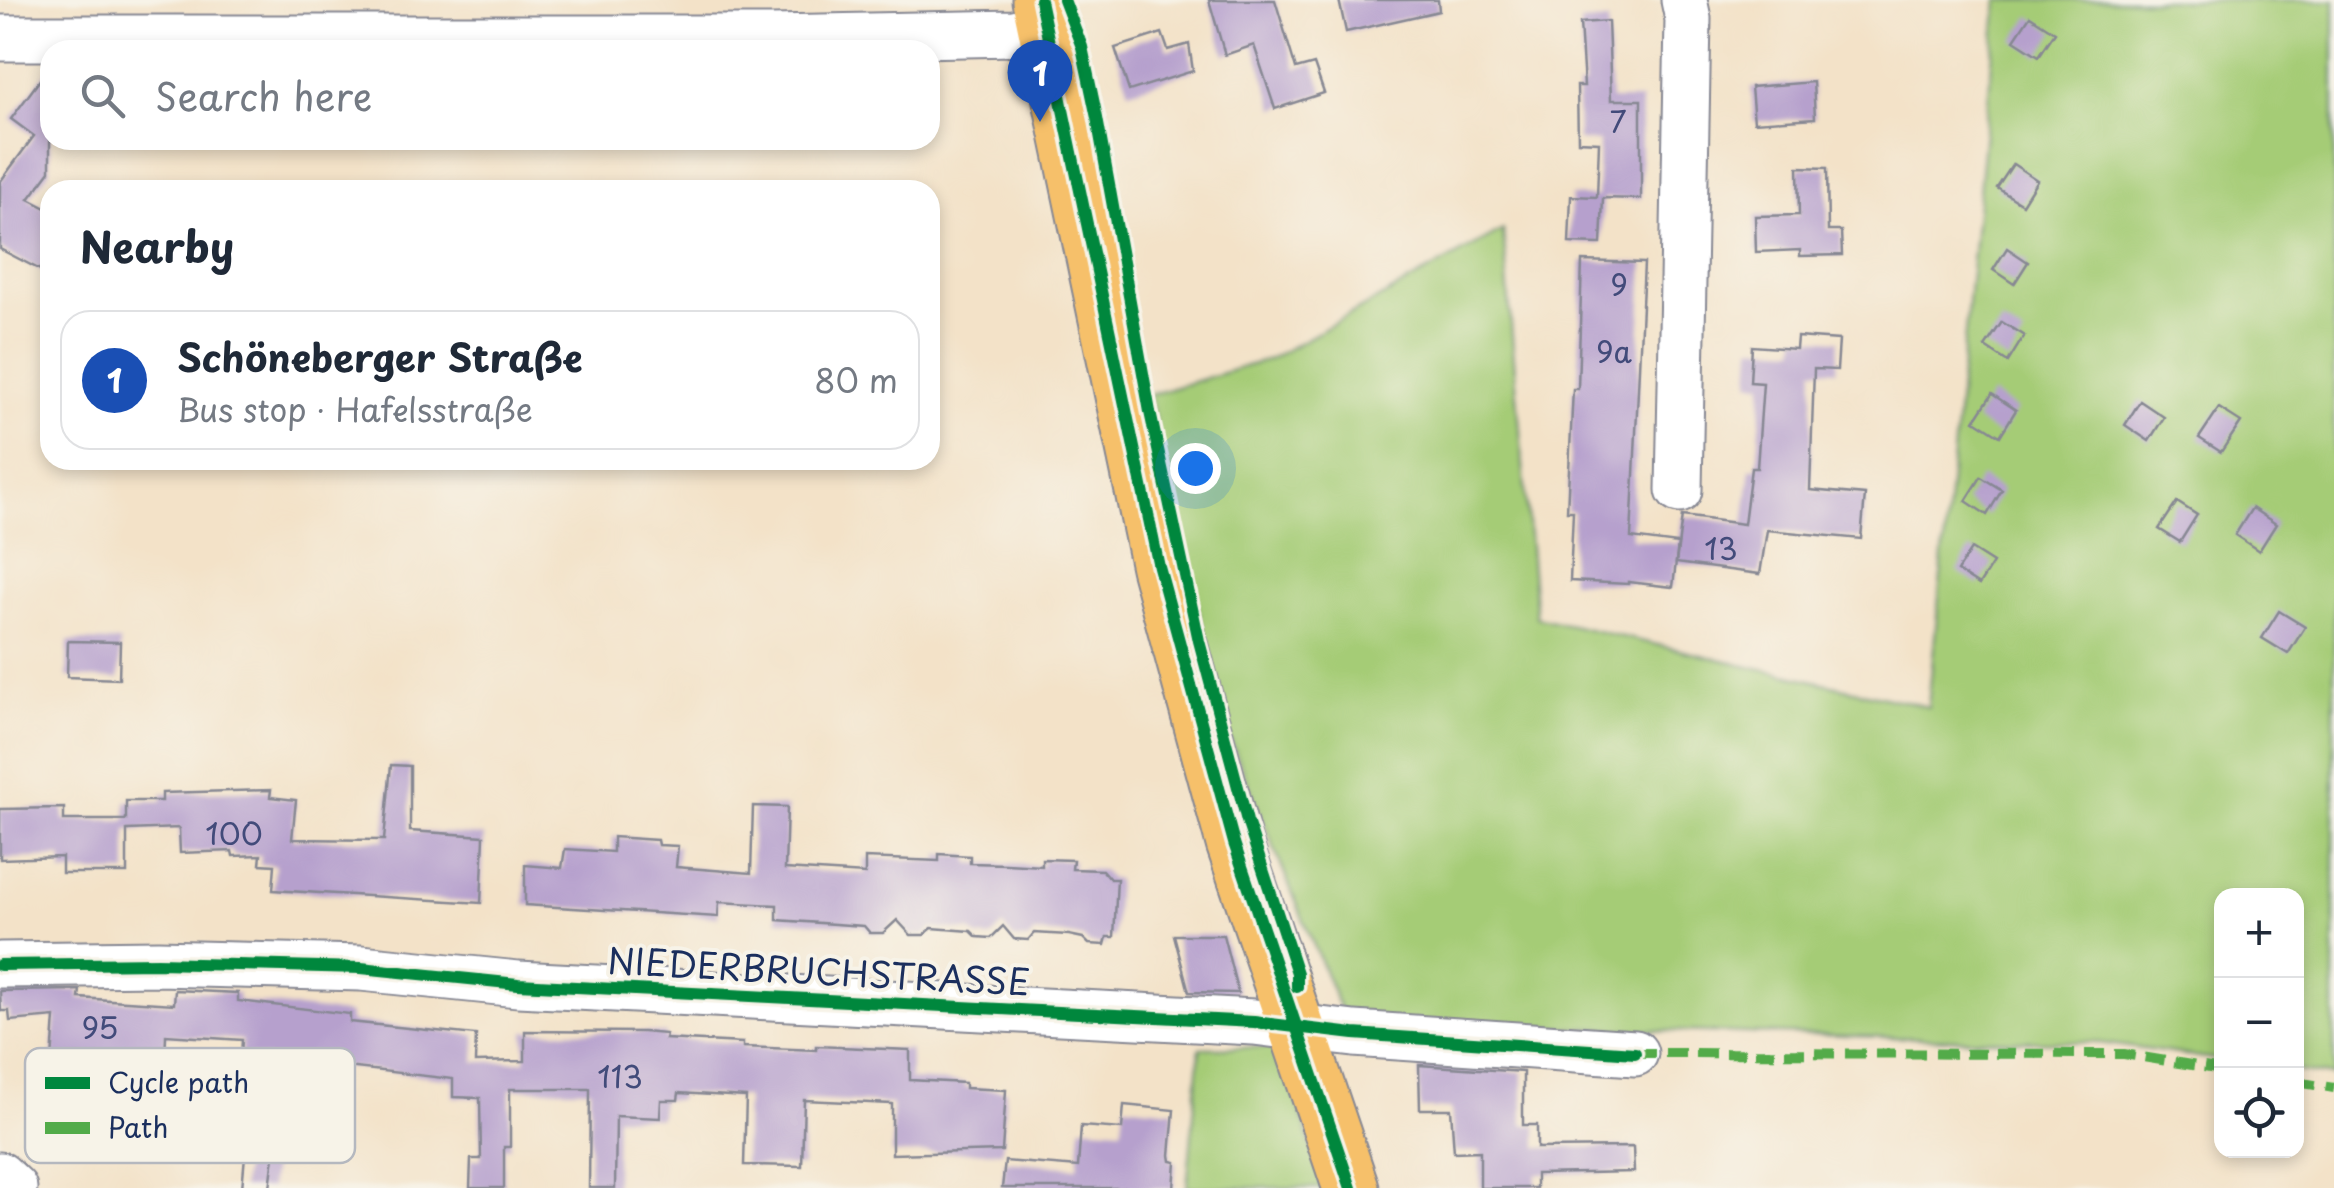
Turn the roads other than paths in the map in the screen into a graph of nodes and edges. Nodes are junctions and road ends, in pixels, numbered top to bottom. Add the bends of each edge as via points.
1 (1684, 0) edge
2 (1047, 8) edge
3 (0, 38) edge
4 (1678, 490) dead end
5 (0, 965) edge
6 (1298, 1027) junction
7 (1635, 1053) dead end
8 (0, 1175) edge
9 (14, 1188) edge
10 (1351, 1188) edge

1 - 4 street
2 - 3 street via 1014,33
2 - 6 main road via 1159,566 1234,842
5 - 6 street, NIEDERBRUCHSTRASSE via 362,968 518,984
6 - 7 street, NIEDERBRUCHSTRASSE
6 - 10 main road
8 - 9 street

